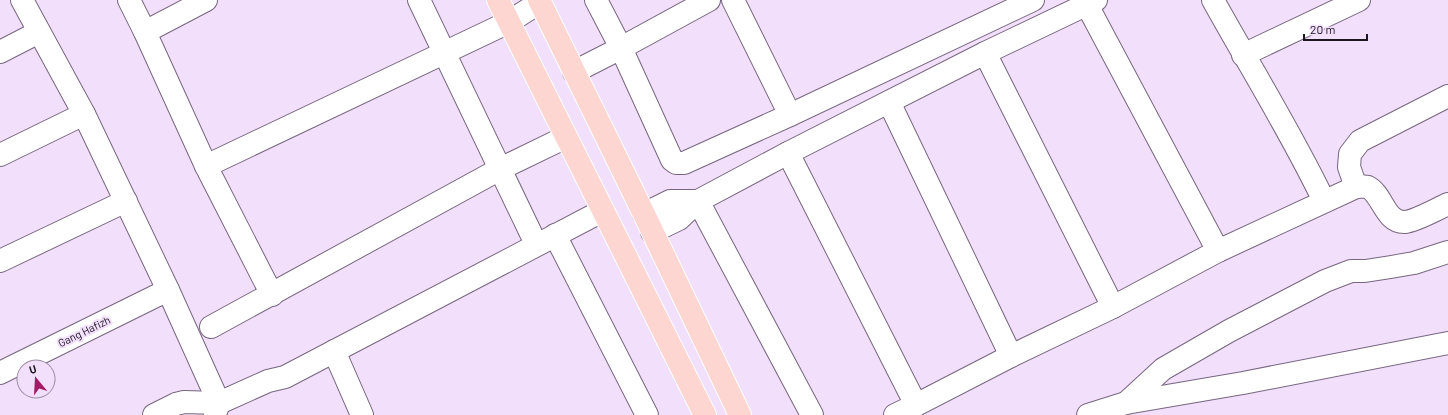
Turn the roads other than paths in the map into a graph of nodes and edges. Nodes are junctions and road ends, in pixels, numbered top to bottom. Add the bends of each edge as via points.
1 (22, 0) edge
2 (129, 0) edge
3 (206, 0) edge
4 (419, 0) edge
5 (498, 0) edge
6 (596, 0) edge
7 (709, 0) edge
8 (733, 0) edge
9 (1034, 0) edge
10 (1213, 0) edge
11 (1359, 0) edge
12 (540, 1) edge
13 (1092, 2) edge
14 (509, 22) junction
15 (39, 32) junction
16 (145, 32) junction
17 (621, 48) junction
18 (0, 52) edge
19 (445, 53) junction
20 (985, 53) junction
21 (1243, 55) junction
22 (574, 72) junction
23 (1448, 96) edge
24 (889, 102) junction
25 (84, 114) junction
26 (790, 115) junction
27 (566, 137) junction
28 (788, 153) junction
29 (0, 155) edge
30 (206, 166) junction
31 (500, 169) junction
32 (1356, 187) junction
33 (126, 201) junction
34 (698, 201) junction
35 (1324, 201) junction
36 (1448, 204) edge
37 (602, 211) junction
38 (648, 223) junction
39 (556, 235) junction
40 (536, 244) junction
41 (1218, 251) junction
42 (1448, 252) edge
43 (0, 262) edge
44 (168, 290) junction
45 (272, 295) junction
46 (1113, 307) junction
47 (211, 327) dead end
48 (1448, 343) edge
49 (334, 351) junction
50 (1011, 356) junction
51 (0, 373) edge
52 (1126, 403) junction
53 (916, 405) junction
54 (217, 409) edge
55 (154, 415) edge
56 (362, 415) edge
57 (647, 415) edge
58 (705, 415) edge
59 (740, 415) edge
60 (812, 415) edge
61 (895, 415) edge
62 (1088, 415) edge

1 - 15 street
2 - 16 street
3 - 16 street
4 - 19 street
5 - 14 main road
6 - 17 street
7 - 17 street
8 - 26 street
9 - 26 street
10 - 21 street
11 - 21 street
12 - 14 street
12 - 22 main road
13 - 20 street
13 - 41 street via 1101,32
14 - 19 street
14 - 27 main road
15 - 18 street
15 - 25 street
16 - 30 street
17 - 22 street
17 - 26 street via 672,160 676,163 684,163
19 - 30 street
19 - 31 street
20 - 24 street
20 - 46 street
21 - 35 street via 1303,159
22 - 38 main road
23 - 32 street via 1360,141 1350,154 1349,167
24 - 28 street
24 - 50 street
25 - 29 street
25 - 33 street
27 - 31 street
27 - 37 main road
28 - 34 street
28 - 53 street
30 - 45 street
31 - 40 street
31 - 45 street
32 - 35 street
32 - 36 street via 1366,186 1372,190 1395,220 1405,222
33 - 43 street
33 - 44 street
34 - 38 street via 670,201
34 - 60 street
35 - 41 street
37 - 39 street
37 - 58 main road
38 - 59 main road
39 - 40 street
39 - 57 street
40 - 49 street
41 - 46 street
42 - 52 street via 1414,263 1351,271 1325,281 1164,369
44 - 51 street, Gang Hafizh
44 - 54 street
45 - 47 street
46 - 50 street
48 - 52 street
49 - 54 street via 285,377 268,381
49 - 56 street
50 - 53 street
52 - 62 street
53 - 61 street
54 - 55 street via 184,402

